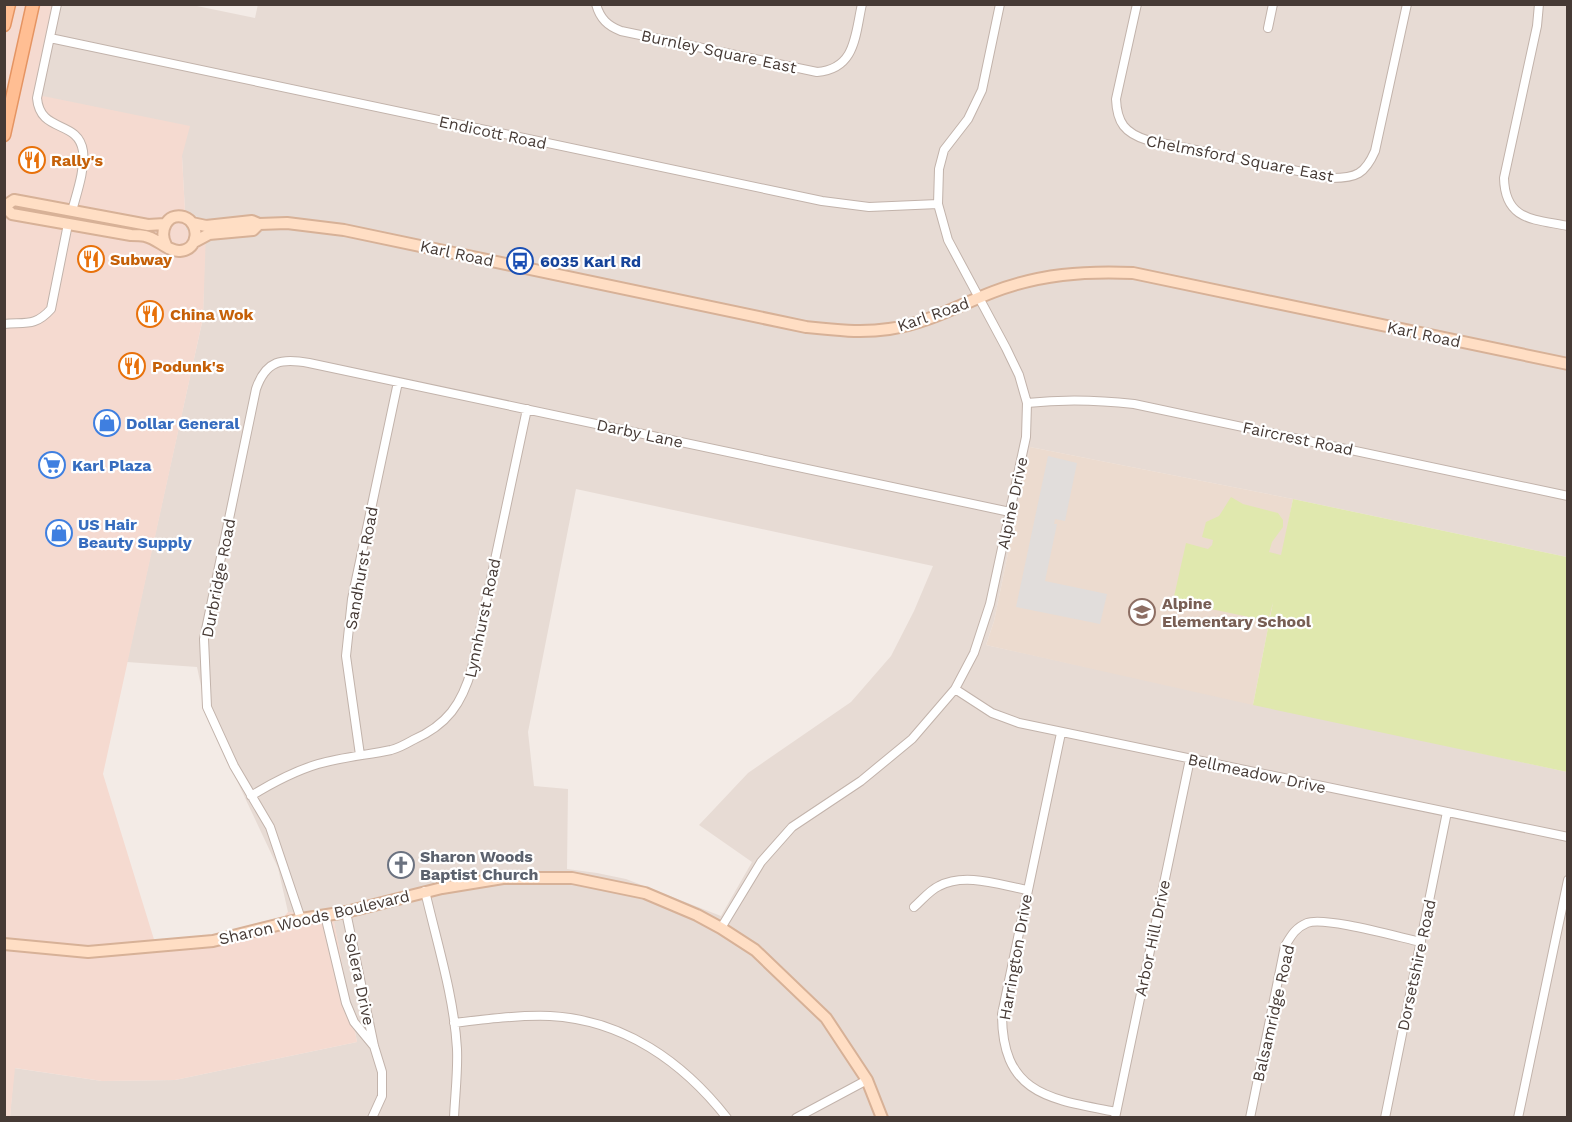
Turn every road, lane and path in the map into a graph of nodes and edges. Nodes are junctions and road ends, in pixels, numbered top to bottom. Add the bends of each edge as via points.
1 (9, 4) edge
2 (33, 4) edge
3 (57, 4) edge
4 (596, 4) edge
5 (862, 4) edge
6 (1000, 4) edge
7 (1137, 4) edge
8 (1273, 4) edge
9 (1407, 4) edge
10 (1539, 4) edge
11 (4, 25) edge
12 (1268, 28) dead end
13 (50, 38) junction
14 (4, 135) edge
15 (938, 204) junction
16 (5, 206) edge
17 (72, 211) junction
18 (192, 223) junction
19 (68, 224) junction
20 (165, 224) junction
21 (259, 224) junction
22 (1568, 226) edge
23 (194, 242) junction
24 (166, 245) junction
25 (979, 298) junction
26 (4, 324) edge
27 (1568, 364) edge
28 (270, 366) joint
29 (398, 382) junction
30 (1027, 403) junction
31 (527, 409) junction
32 (1568, 496) edge
33 (1010, 512) junction
34 (955, 689) junction
35 (1061, 733) junction
36 (360, 755) junction
37 (1190, 759) junction
38 (251, 796) junction
39 (1447, 812) junction
40 (1568, 837) edge
41 (1568, 880) edge
42 (1027, 890) junction
43 (425, 891) junction
44 (914, 907) dead end
45 (346, 912) junction
46 (325, 915) junction
47 (301, 919) junction
48 (721, 928) junction
49 (1421, 942) junction
50 (4, 944) edge
51 (454, 1023) junction
52 (374, 1046) junction
53 (867, 1080) junction
54 (1115, 1115) edge
55 (372, 1118) edge
56 (454, 1118) edge
57 (727, 1118) edge
58 (795, 1118) edge
59 (882, 1118) edge
60 (1250, 1118) edge
61 (1385, 1118) edge
62 (1518, 1118) edge

1 - 11 main road
2 - 14 main road
3 - 13 street
4 - 5 street, Burnley Square East via 603,20 621,31 817,72 828,71 847,59
6 - 15 street, Alpine Drive via 982,90 968,119 944,150
7 - 9 street, Chelmsford Square East via 1116,99 1116,114 1134,136 1346,178 1360,174 1375,152
8 - 12 street
10 - 22 street via 1504,193 1519,214
13 - 15 street, Endicott Road via 822,201 869,207
13 - 17 street via 38,107 44,118 76,136 83,148 84,162
15 - 25 street, Alpine Drive via 948,240
16 - 17 street via 14,200
16 - 19 street via 12,214
17 - 20 street via 148,225
18 - 20 street via 180,217
18 - 21 street, Karl Road
18 - 23 street via 196,231
19 - 24 street via 146,236
19 - 26 street via 51,309 36,321
20 - 24 street via 162,234
21 - 23 street, Karl Road via 253,230 209,234
21 - 25 street, Karl Road via 344,230 806,327 890,329
23 - 24 street via 180,251
25 - 27 street, Karl Road via 1057,274 1133,273
25 - 30 street, Alpine Drive via 1019,375
28 - 29 street, Darby Lane via 293,360
28 - 38 street, Durbridge Road via 256,389 204,639 207,707
29 - 31 street, Darby Lane
29 - 36 street, Sandhurst Road via 352,599 346,656
30 - 32 street, Faircrest Road via 1134,404
30 - 33 street, Alpine Drive via 1026,437
31 - 33 street, Darby Lane
31 - 36 street, Lynnhurst Road via 467,688 446,720 429,733 393,749
33 - 34 street, Alpine Drive via 990,604 974,653
34 - 35 street, Bellmeadow Drive via 992,713
34 - 48 street, Alpine Drive via 912,740 861,781 792,827 761,862
35 - 37 street, Bellmeadow Drive
35 - 42 street, Harrington Drive
36 - 38 street, Lynnhurst Road via 318,764
37 - 39 street, Bellmeadow Drive
37 - 54 street, Arbor Hill Drive
38 - 47 street, Durbridge Road via 270,827
39 - 40 street, Bellmeadow Drive
39 - 49 street, Dorsetshire Road
41 - 62 street
42 - 44 street via 960,880 939,886
42 - 54 street, Harrington Drive via 1002,1014 1002,1031 1011,1063 1026,1083 1047,1097
43 - 45 street, Sharon Woods Boulevard
43 - 48 street, Sharon Woods Boulevard via 503,878 573,878 645,893
43 - 51 street
45 - 46 street, Sharon Woods Boulevard
45 - 52 street, Solera Drive
46 - 47 street, Sharon Woods Boulevard
46 - 52 street, Solera Drive via 346,1003 354,1022
47 - 50 street, Sharon Woods Boulevard via 213,941 88,952
48 - 53 street, Sharon Woods Boulevard via 755,950 825,1018
49 - 60 street, Balsamridge Road via 1325,922 1308,922 1293,932 1285,946
49 - 61 street, Dorsetshire Road
51 - 56 street
51 - 57 street via 551,1016 602,1026 643,1043 673,1062 705,1090
52 - 55 street, Solera Drive via 382,1072 382,1096
53 - 58 street
53 - 59 street, Sharon Woods Boulevard

